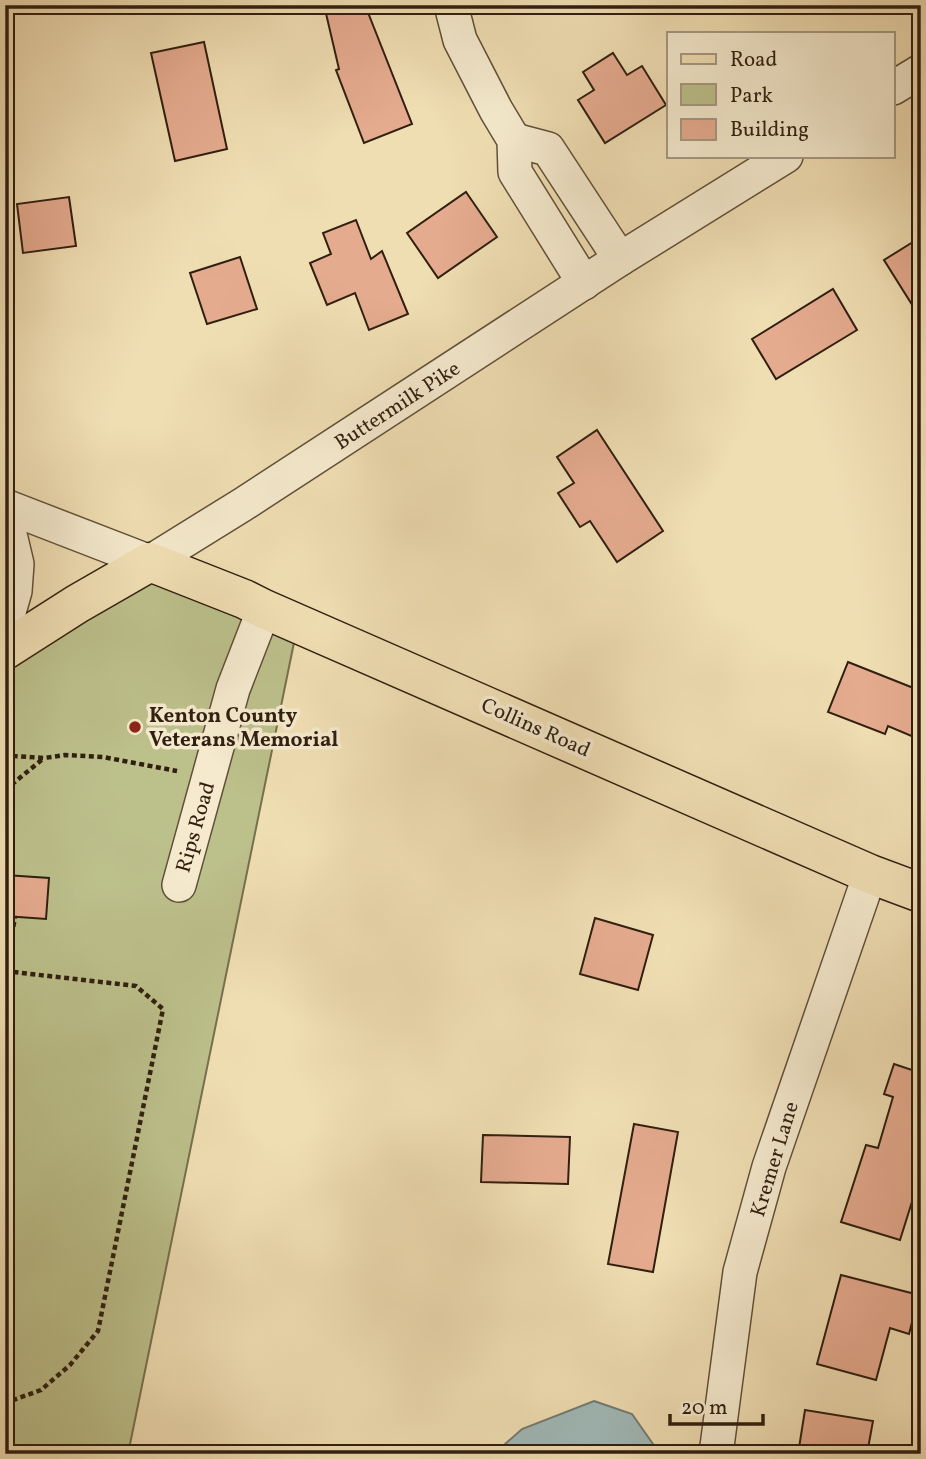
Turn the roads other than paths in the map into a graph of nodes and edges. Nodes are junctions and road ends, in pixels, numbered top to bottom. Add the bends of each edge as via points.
1 (452, 5) edge
2 (921, 71) edge
3 (894, 88) edge
4 (514, 140) junction
5 (783, 158) edge
6 (620, 259) junction
7 (584, 283) junction
8 (5, 506) edge
9 (5, 513) edge
10 (150, 562) junction
11 (264, 609) junction
12 (5, 626) edge
13 (5, 650) edge
14 (870, 874) junction
15 (179, 885) dead end
16 (921, 893) edge
17 (716, 1454) edge

1 - 4 street via 460,40
2 - 3 street
4 - 6 street via 548,149
4 - 7 street via 515,172
5 - 6 street, Buttermilk Pike
6 - 7 street, Buttermilk Pike
7 - 10 street, Buttermilk Pike
8 - 10 street
9 - 12 street via 17,564
10 - 11 main road, Collins Road
10 - 13 main road, Buttermilk Pike
11 - 14 main road, Collins Road
11 - 15 street, Rips Road via 233,689
14 - 16 main road, Collins Road
14 - 17 street, Kremer Lane via 769,1167 740,1272

